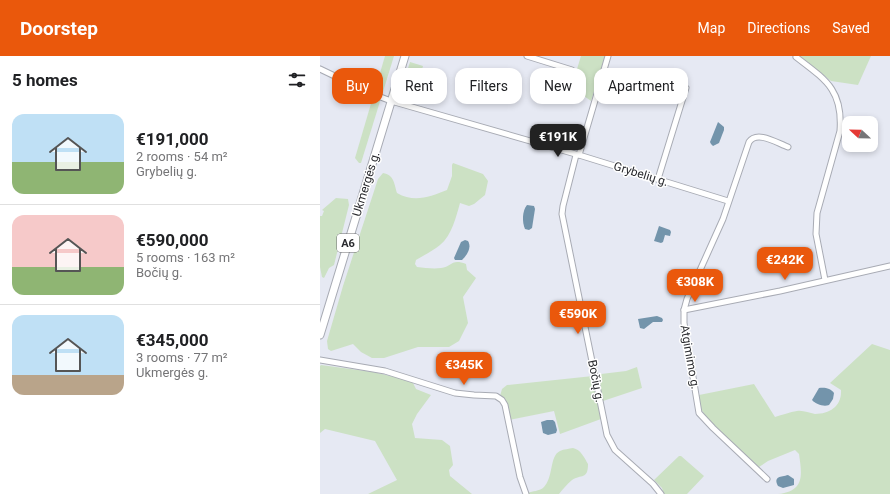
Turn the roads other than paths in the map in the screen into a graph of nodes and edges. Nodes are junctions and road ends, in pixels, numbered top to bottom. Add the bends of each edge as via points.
1 (405, 56) edge
2 (527, 56) edge
3 (608, 56) edge
4 (796, 57) edge
5 (320, 68) edge
6 (401, 68) edge
7 (566, 68) edge
8 (391, 101) joint
9 (401, 104) edge
10 (681, 104) edge
11 (788, 147) dead end
12 (577, 155) junction
13 (658, 179) junction
14 (728, 201) junction
15 (890, 266) edge
16 (825, 280) junction
17 (684, 310) junction
18 (320, 336) edge
19 (320, 360) edge
20 (767, 479) dead end
21 (526, 494) edge
22 (661, 494) edge

1 - 6 highway, Ukmergės g. / A6
2 - 7 street
3 - 12 street, Bočių g.
4 - 16 street via 827,82 837,97 841,122 816,213 816,234
5 - 8 street, Grybelių g.
8 - 18 highway, Ukmergės g. / A6
9 - 12 street, Grybelių g.
10 - 13 street
11 - 14 street, Atgimimo g. via 760,136 751,139
12 - 13 street, Grybelių g.
12 - 22 street, Bočių g. via 562,214 607,435 615,450
13 - 14 street, Grybelių g.
14 - 17 street, Atgimimo g. via 723,219
15 - 16 street
16 - 17 street
17 - 20 street, Atgimimo g. via 700,413
19 - 21 street via 385,370 459,394 490,395 500,398 505,405

